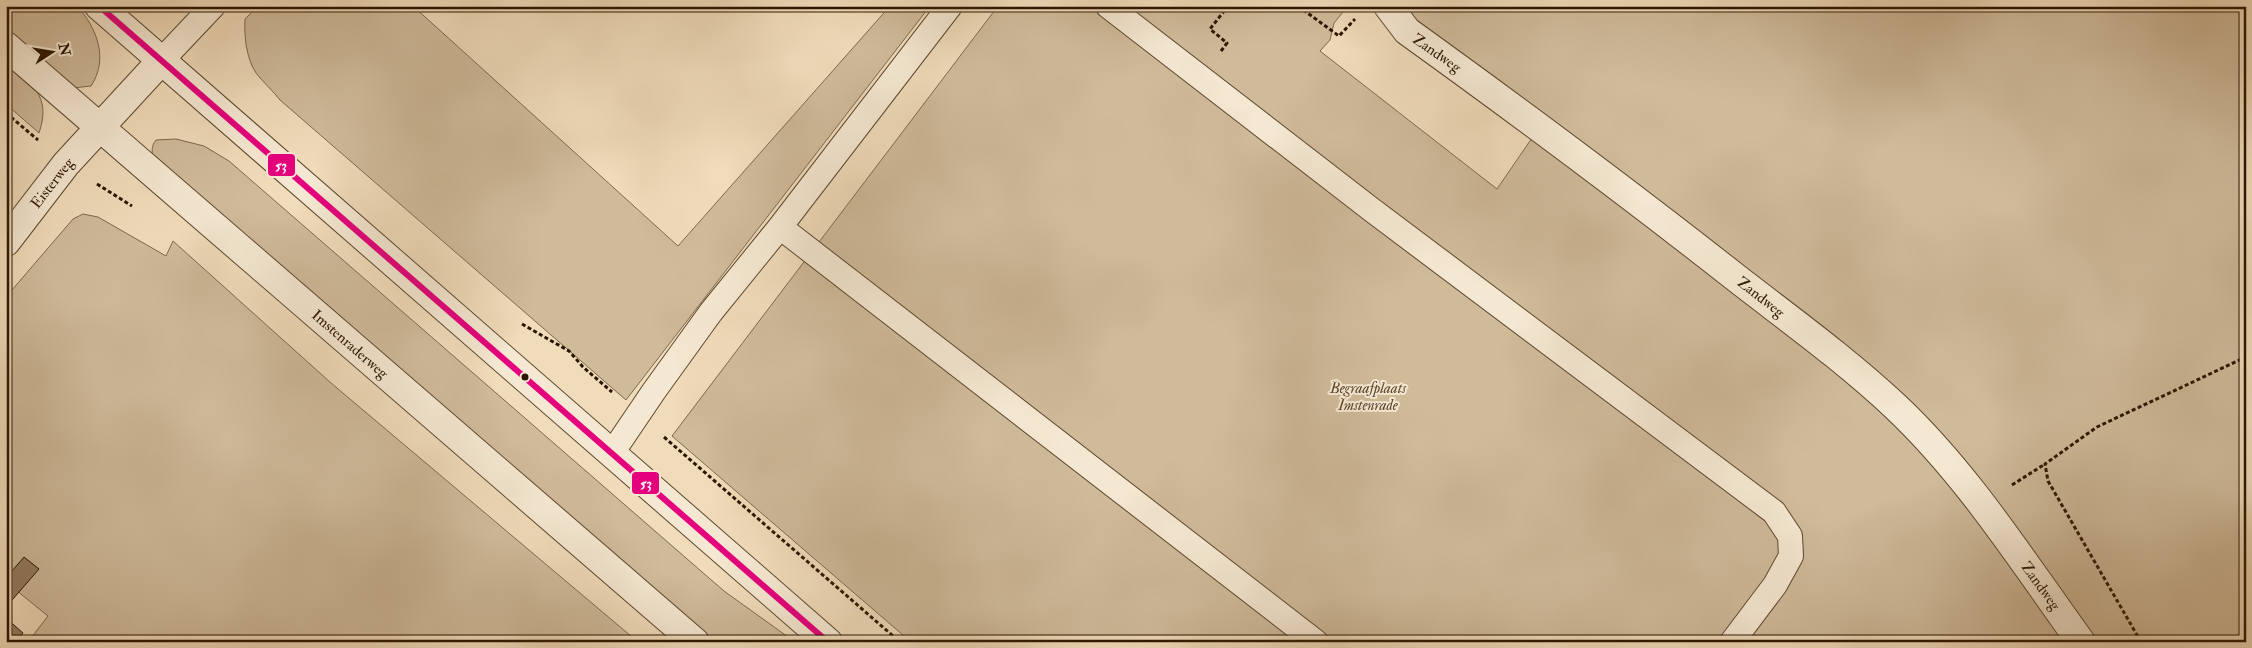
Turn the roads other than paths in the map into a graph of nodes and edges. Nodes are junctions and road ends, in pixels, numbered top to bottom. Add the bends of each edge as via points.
1 (99, 6) edge
2 (213, 6) edge
3 (950, 6) edge
4 (1108, 6) edge
5 (1388, 6) edge
6 (6, 46) edge
7 (160, 61) junction
8 (100, 127) junction
9 (780, 227) junction
10 (6, 242) edge
11 (612, 454) junction
12 (695, 642) edge
13 (828, 642) edge
14 (1316, 642) edge
15 (1732, 642) edge
16 (2081, 642) edge

1 - 7 street
2 - 7 lane
3 - 9 lane
4 - 15 lane via 1372,210 1774,512 1790,536 1791,556 1775,585
5 - 16 street, Zandweg via 1407,31 1624,190 1855,371 1897,408 1982,505
6 - 8 street, Imstenraderweg
7 - 8 street, Eisterweg
7 - 11 street
8 - 10 street, Eisterweg via 66,164
8 - 12 street, Imstenraderweg
9 - 11 lane via 712,312
9 - 14 lane
11 - 13 street

